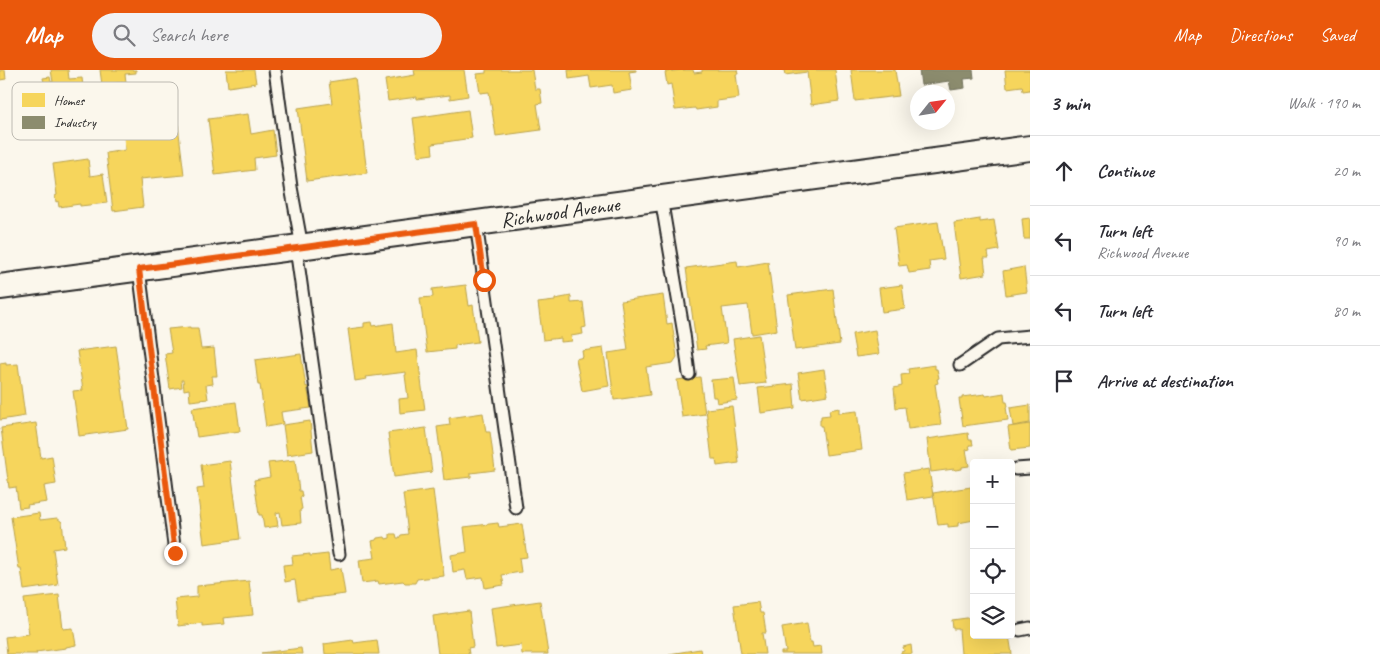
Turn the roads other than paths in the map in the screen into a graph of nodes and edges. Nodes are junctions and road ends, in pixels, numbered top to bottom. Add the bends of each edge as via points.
1 (275, 70) edge
2 (1030, 148) edge
3 (660, 198) junction
4 (476, 224) junction
5 (299, 247) junction
6 (139, 269) junction
7 (0, 287) edge
8 (1030, 336) edge
9 (960, 365) dead end
10 (689, 374) dead end
11 (1030, 468) edge
12 (1016, 469) dead end
13 (516, 508) dead end
14 (175, 553) dead end
15 (339, 554) dead end

1 - 5 lane
2 - 3 street, Richwood Avenue
3 - 4 street, Richwood Avenue
3 - 10 lane
4 - 5 street, Richwood Avenue
4 - 13 lane
5 - 6 street, Richwood Avenue
5 - 15 lane
6 - 7 street, Richwood Avenue
6 - 14 lane
8 - 9 lane via 998,339
11 - 12 lane

